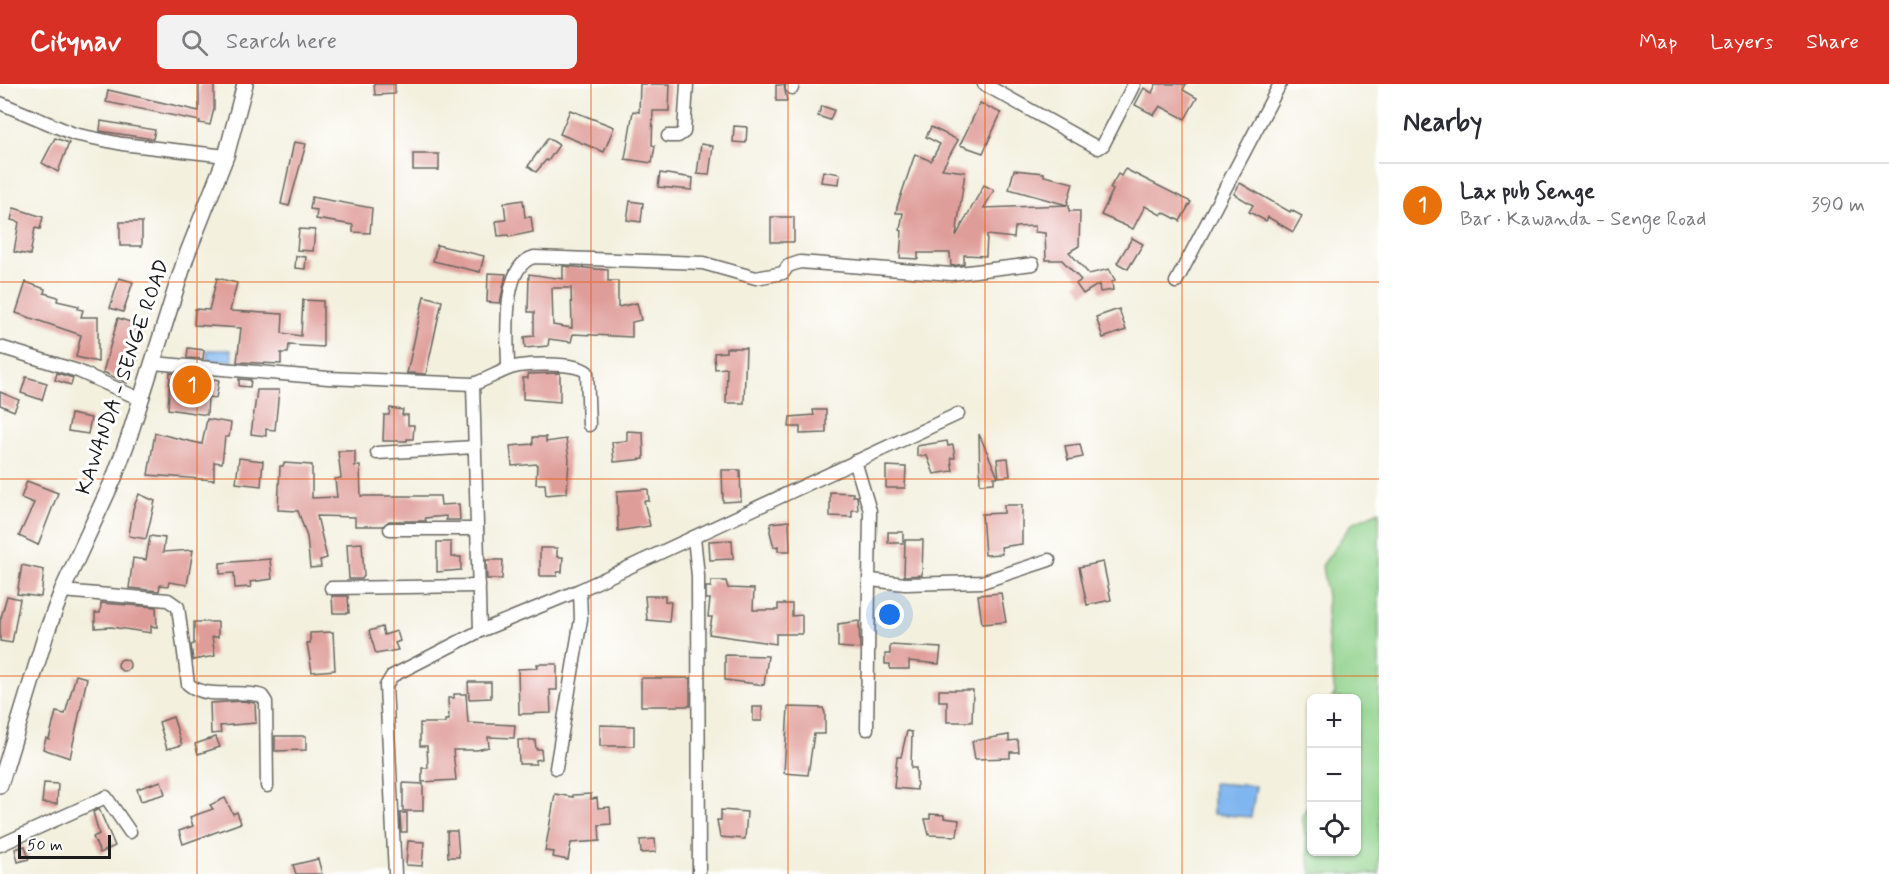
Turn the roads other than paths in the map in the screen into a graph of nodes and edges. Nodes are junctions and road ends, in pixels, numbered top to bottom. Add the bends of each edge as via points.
1 (245, 84) edge
2 (687, 84) edge
3 (984, 84) edge
4 (1134, 84) edge
5 (1280, 84) edge
6 (0, 103) edge
7 (668, 135) dead end
8 (226, 156) junction
9 (1034, 264) dead end
10 (1176, 282) dead end
11 (0, 346) edge
12 (153, 363) junction
13 (508, 368) junction
14 (473, 384) junction
15 (140, 399) junction
16 (958, 414) dead end
17 (589, 425) dead end
18 (474, 447) junction
19 (377, 453) dead end
20 (855, 461) junction
21 (390, 529) dead end
22 (477, 529) junction
23 (694, 537) junction
24 (1050, 560) dead end
25 (871, 580) junction
26 (478, 586) junction
27 (331, 588) dead end
28 (580, 590) junction
29 (62, 591) junction
30 (480, 631) junction
31 (867, 729) dead end
32 (556, 768) dead end
33 (0, 785) edge
34 (267, 786) dead end
35 (130, 832) dead end
36 (0, 845) edge
37 (395, 874) edge
38 (699, 874) edge

1 - 8 street, KAWANDA - SENGE ROAD
2 - 7 street via 684,132
3 - 4 street via 1098,148
5 - 10 street
6 - 8 street via 74,134 122,144
8 - 12 street, KAWANDA - SENGE ROAD via 186,257
9 - 13 street via 951,274 800,262 788,266 783,273 756,278 703,263 534,256 520,264 513,274
11 - 15 street via 78,371
12 - 14 street via 339,379
12 - 15 street, KAWANDA - SENGE ROAD
13 - 14 street
13 - 17 street via 580,366 587,372
14 - 18 street
15 - 29 street, KAWANDA - SENGE ROAD via 114,478
16 - 20 street
18 - 19 street
18 - 22 street
20 - 23 street
20 - 25 street via 870,511
21 - 22 street
22 - 26 street
23 - 28 street
23 - 38 street via 698,576
24 - 25 street via 982,582 904,584
25 - 31 street
26 - 27 street
26 - 30 street
28 - 30 street
28 - 32 street via 581,619
29 - 33 street, KAWANDA - SENGE ROAD
29 - 34 street via 168,600 178,607 188,684 206,693 252,692 266,702
30 - 37 street via 400,671 386,686
35 - 36 street via 106,798

